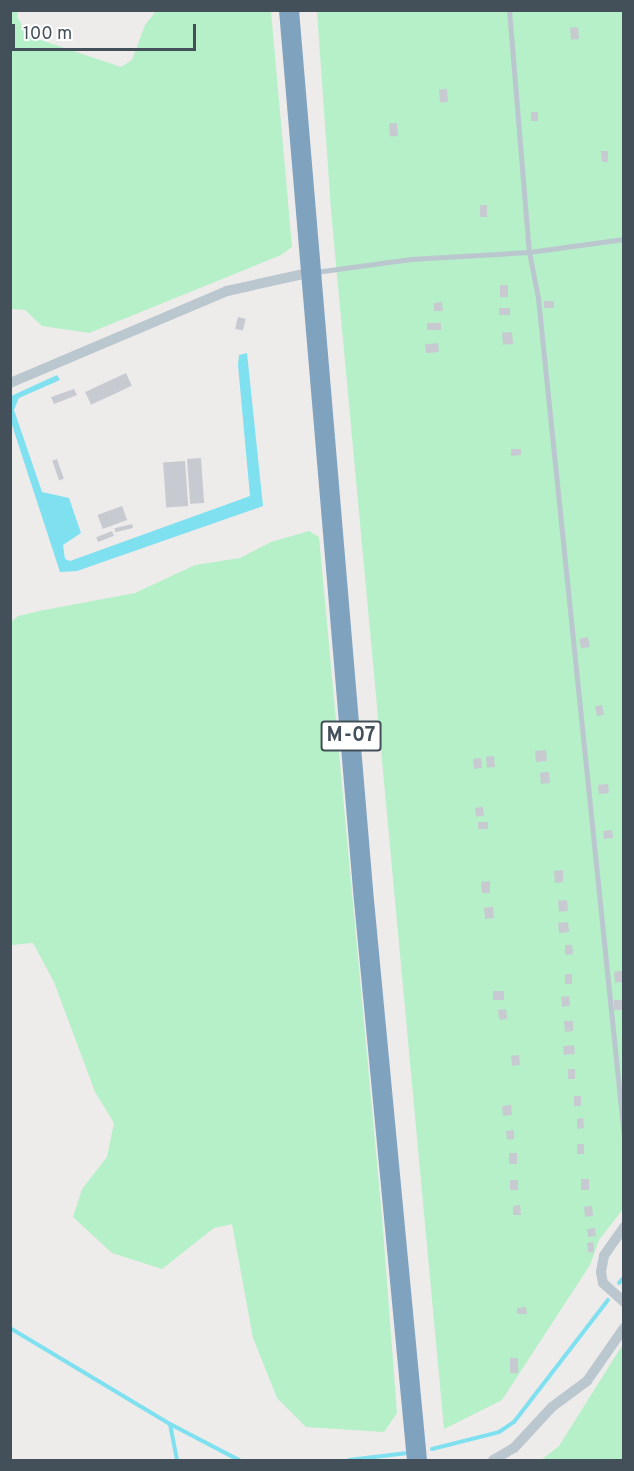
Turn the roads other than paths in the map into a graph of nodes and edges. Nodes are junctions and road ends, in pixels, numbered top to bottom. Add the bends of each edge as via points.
1 (289, 10) edge
2 (509, 10) edge
3 (624, 239) edge
4 (529, 252) junction
5 (312, 272) junction
6 (10, 383) edge
7 (624, 1137) edge
8 (624, 1227) edge
9 (624, 1302) edge
10 (624, 1328) edge
11 (417, 1461) edge
12 (493, 1461) edge

1 - 5 highway, М-07
2 - 4 lane
3 - 4 lane
4 - 5 lane via 411,259
4 - 7 lane via 538,298
5 - 6 street via 228,291
5 - 11 highway, М-07
8 - 9 street via 604,1256 601,1272 603,1283
10 - 12 street via 587,1381 552,1407 514,1448

